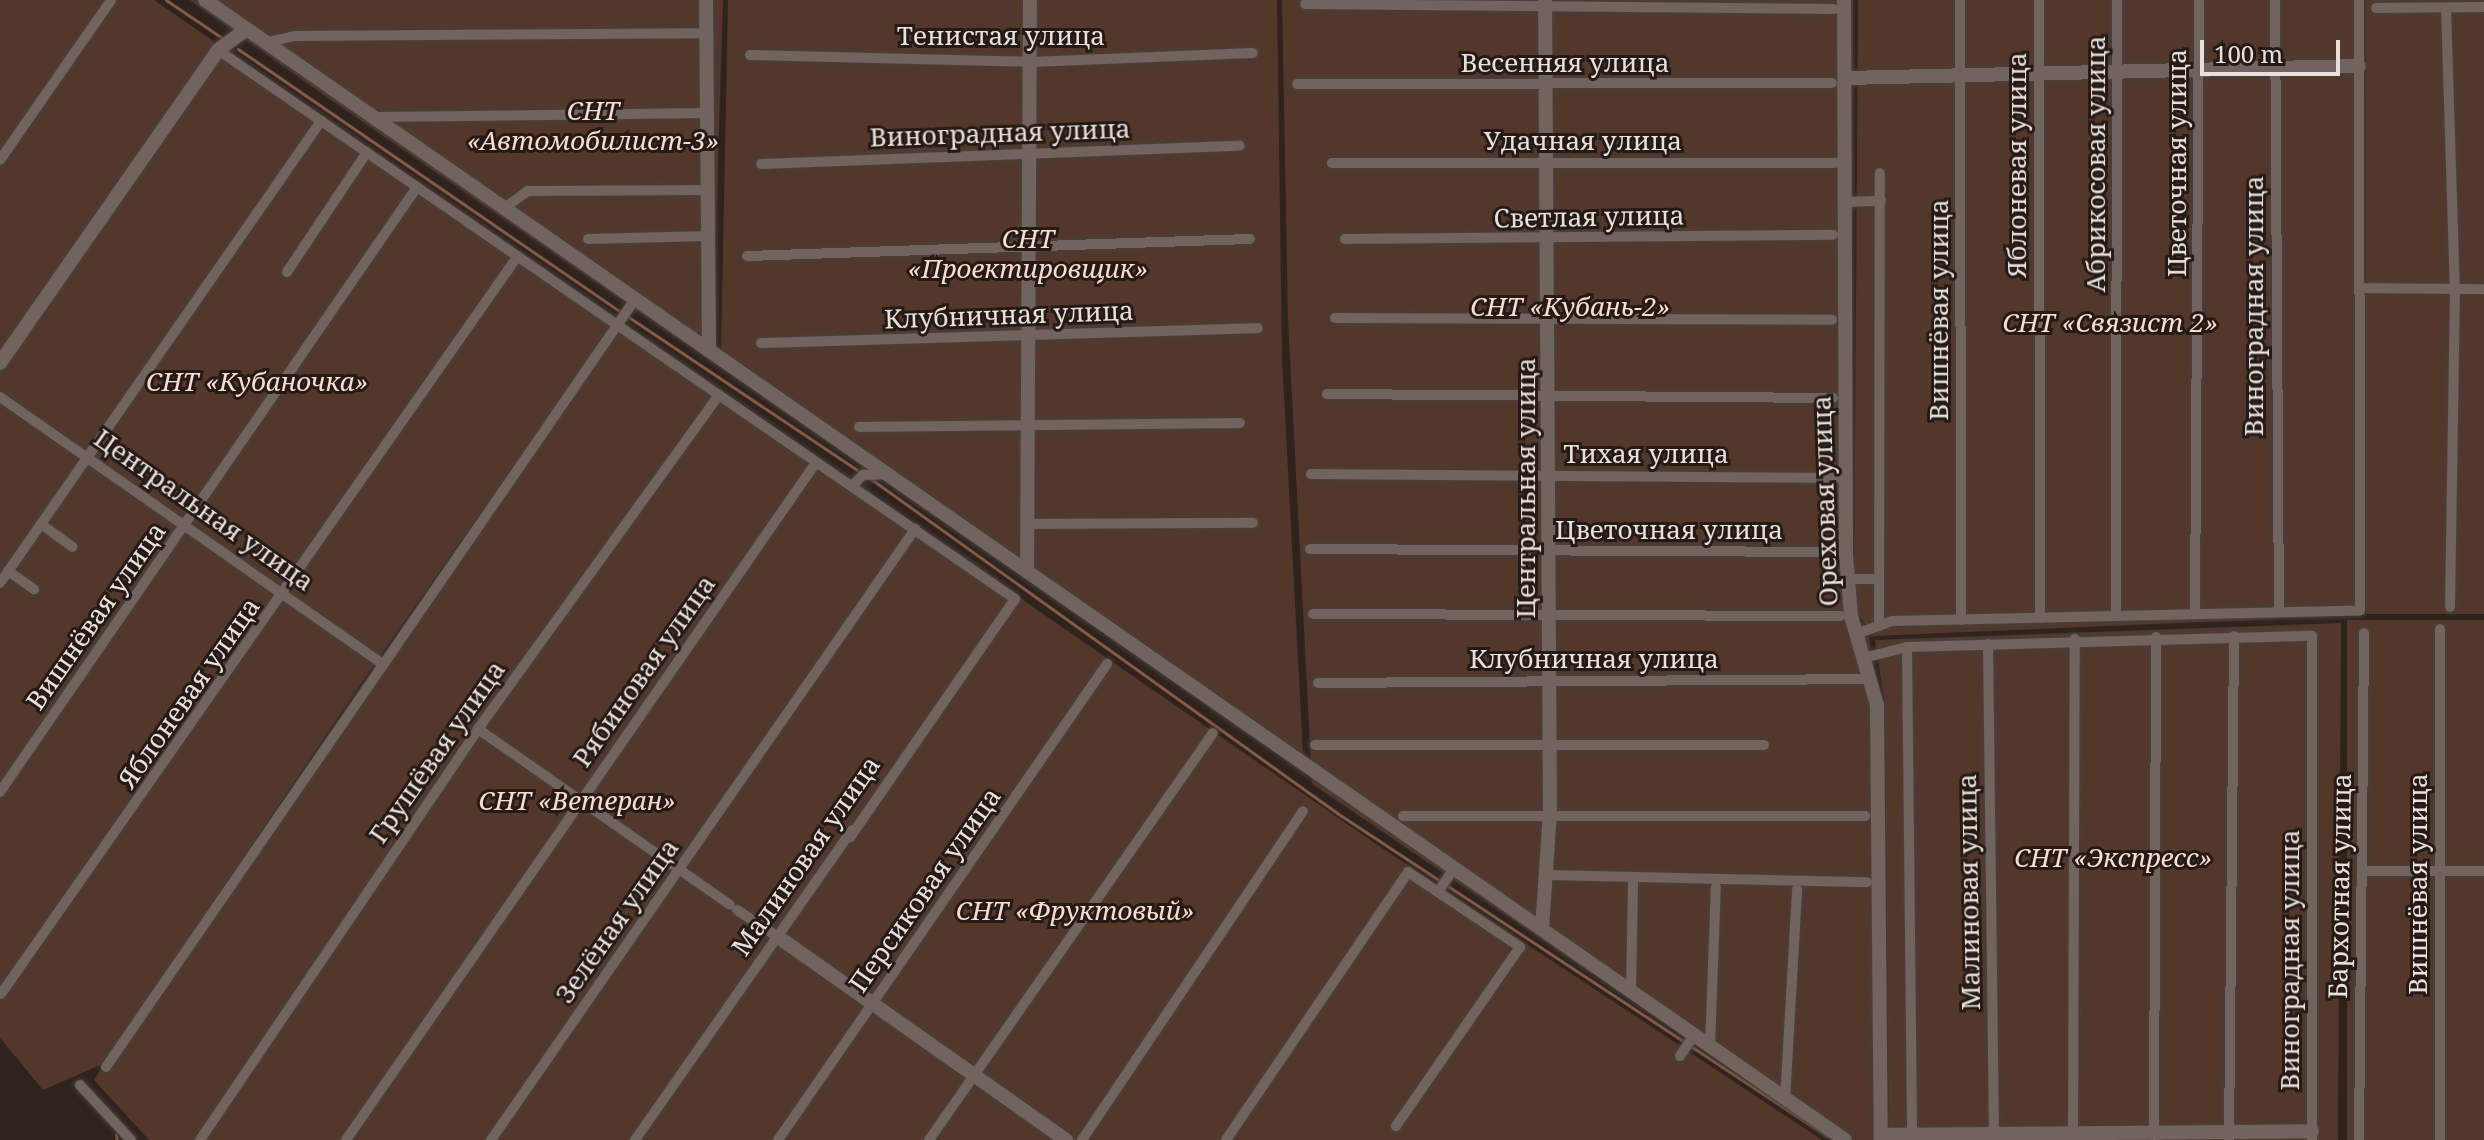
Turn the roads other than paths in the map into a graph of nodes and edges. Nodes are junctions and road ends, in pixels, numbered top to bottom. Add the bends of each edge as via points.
1 (111, 0) edge
2 (205, 0) edge
3 (706, 0) edge
4 (1030, 0) edge
5 (1960, 0) edge
6 (2039, 0) edge
7 (2117, 0) edge
8 (2199, 0) edge
9 (2275, 0) edge
10 (2359, 0) edge
11 (1545, 2) edge
12 (1305, 4) dead end
13 (1839, 5) edge
14 (2484, 7) edge
15 (2376, 8) dead end
16 (2446, 8) junction
17 (246, 30) junction
18 (706, 33) junction
19 (264, 43) junction
20 (218, 50) junction
21 (1253, 53) dead end
22 (750, 55) dead end
23 (1030, 62) junction
24 (2359, 66) junction
25 (2275, 68) junction
26 (2199, 70) junction
27 (2117, 72) junction
28 (2039, 73) junction
29 (1960, 75) junction
30 (1839, 81) junction
31 (1297, 84) dead end
32 (1548, 85) junction
33 (709, 113) junction
34 (368, 117) junction
35 (321, 121) junction
36 (1240, 146) dead end
37 (367, 152) junction
38 (1029, 154) junction
39 (0, 160) edge
40 (1332, 163) dead end
41 (1835, 163) dead end
42 (761, 164) dead end
43 (1549, 164) junction
44 (1880, 173) dead end
45 (417, 187) junction
46 (708, 190) junction
47 (1881, 201) junction
48 (1846, 202) junction
49 (503, 209) junction
50 (1833, 235) dead end
51 (708, 236) junction
52 (588, 239) dead end
53 (1250, 239) dead end
54 (1345, 239) dead end
55 (1550, 240) junction
56 (1033, 245) junction
57 (747, 256) dead end
58 (517, 257) junction
59 (287, 272) dead end
60 (2360, 288) junction
61 (2455, 289) junction
62 (2484, 289) edge
63 (636, 298) junction
64 (1335, 318) dead end
65 (1551, 320) junction
66 (1832, 320) dead end
67 (617, 326) junction
68 (1258, 328) dead end
69 (1033, 337) junction
70 (761, 343) dead end
71 (709, 350) junction
72 (0, 363) edge
73 (1327, 394) dead end
74 (719, 395) junction
75 (0, 397) edge
76 (1833, 398) dead end
77 (1548, 400) junction
78 (1240, 423) dead end
79 (859, 427) dead end
80 (1029, 427) junction
81 (87, 458) junction
82 (815, 464) junction
83 (888, 474) junction
84 (1311, 474) dead end
85 (1548, 476) junction
86 (1837, 478) dead end
87 (854, 484) junction
88 (1253, 523) dead end
89 (41, 524) junction
90 (1028, 524) junction
91 (185, 527) junction
92 (915, 529) junction
93 (73, 547) dead end
94 (1310, 549) dead end
95 (1836, 552) dead end
96 (1551, 553) junction
97 (8, 571) junction
98 (1027, 571) junction
99 (1848, 579) junction
100 (1878, 579) junction
101 (0, 583) edge
102 (34, 589) dead end
103 (285, 595) junction
104 (1014, 598) junction
105 (2450, 607) dead end
106 (2279, 612) junction
107 (1313, 614) dead end
108 (2195, 614) junction
109 (1840, 616) dead end
110 (2116, 616) junction
111 (1549, 618) junction
112 (2040, 618) junction
113 (1961, 620) junction
114 (1879, 626) junction
115 (2440, 629) dead end
116 (1859, 633) junction
117 (2364, 633) dead end
118 (2234, 636) junction
119 (2156, 637) junction
120 (2075, 639) junction
121 (1988, 644) junction
122 (1907, 647) junction
123 (1863, 658) junction
124 (381, 663) junction
125 (1107, 664) dead end
126 (1871, 679) junction
127 (1550, 682) junction
128 (1318, 683) dead end
129 (478, 729) junction
130 (1213, 733) dead end
131 (1315, 745) dead end
132 (1764, 745) dead end
133 (1548, 746) junction
134 (0, 792) edge
135 (581, 800) junction
136 (1303, 811) dead end
137 (1550, 813) junction
138 (1403, 816) dead end
139 (1865, 816) dead end
140 (850, 837) dead end
141 (679, 869) junction
142 (2363, 871) junction
143 (2440, 871) junction
144 (2484, 871) edge
145 (1548, 875) junction
146 (1445, 882) junction
147 (1867, 882) dead end
148 (1633, 883) dead end
149 (817, 886) dead end
150 (1716, 887) dead end
151 (1797, 889) dead end
152 (1542, 929) junction
153 (779, 938) junction
154 (1631, 990) junction
155 (1, 994) edge
156 (873, 1003) junction
157 (1710, 1047) junction
158 (106, 1067) dead end
159 (975, 1074) junction
160 (80, 1085) dead end
161 (1785, 1100) junction
162 (1396, 1126) dead end
163 (1912, 1135) junction
164 (2312, 1136) edge
165 (2154, 1137) edge
166 (2229, 1137) edge
167 (1881, 1138) edge
168 (1994, 1138) edge
169 (2073, 1138) edge
170 (131, 1140) edge
171 (200, 1140) edge
172 (346, 1140) edge
173 (491, 1140) edge
174 (638, 1140) edge
175 (778, 1140) edge
176 (929, 1140) edge
177 (1066, 1140) edge
178 (1082, 1140) edge
179 (1226, 1140) edge
180 (1845, 1140) edge
181 (2359, 1140) edge
182 (2440, 1140) edge

1 - 39 street
2 - 17 street
3 - 18 street
4 - 23 street
5 - 29 street, Вишнёвая улица
6 - 28 street, Яблоневая улица
7 - 27 street, Абрикосовая улица
8 - 26 street, Цветочная улица
9 - 25 street, Виноградная улица
10 - 24 street
11 - 12 street
11 - 13 street
11 - 32 street, Центральная улица
13 - 30 street, Ореховая улица
14 - 16 street
15 - 16 street
16 - 61 street
17 - 19 street
17 - 20 street
18 - 19 street via 295,36
18 - 33 street
19 - 34 street
20 - 35 street
20 - 72 street
21 - 23 street, Тенистая улица
22 - 23 street, Тенистая улица
23 - 38 street
24 - 25 street
24 - 60 street
25 - 26 street
25 - 106 street, Виноградная улица
26 - 27 street
26 - 108 street, Цветочная улица
27 - 28 street
27 - 110 street, Абрикосовая улица
28 - 29 street
28 - 112 street, Яблоневая улица
29 - 30 street
29 - 113 street, Вишнёвая улица
30 - 32 street, Весенняя улица
30 - 48 street, Ореховая улица
31 - 32 street, Весенняя улица
32 - 43 street, Центральная улица
33 - 34 street
33 - 46 street
34 - 49 street
35 - 37 street
35 - 81 street
36 - 38 street, Виноградная улица
37 - 45 street
37 - 59 street
38 - 42 street, Виноградная улица
38 - 56 street
40 - 43 street, Удачная улица
41 - 43 street, Удачная улица
43 - 55 street, Центральная улица
44 - 47 street
45 - 58 street
45 - 91 street, Вишнёвая улица
46 - 49 street via 528,191
46 - 51 street
47 - 48 street
47 - 100 street
48 - 99 street, Ореховая улица
49 - 63 street
50 - 55 street, Светлая улица
51 - 52 street
51 - 71 street
53 - 56 street
54 - 55 street, Светлая улица
55 - 65 street, Центральная улица
56 - 57 street
56 - 69 street
58 - 67 street
58 - 103 street, Яблоневая улица
60 - 61 street
60 - 106 street via 2360,610
61 - 62 street
61 - 105 street
63 - 67 street
63 - 71 street
64 - 65 street
65 - 66 street
65 - 77 street, Центральная улица
67 - 74 street
67 - 124 street
68 - 69 street, Клубничная улица
69 - 70 street, Клубничная улица
69 - 80 street
71 - 83 street
73 - 77 street
74 - 82 street
74 - 129 street, Грушёвая улица
75 - 81 street, Центральная улица
76 - 77 street
77 - 85 street, Центральная улица
78 - 80 street
79 - 80 street
80 - 90 street
81 - 89 street
81 - 91 street, Центральная улица
82 - 87 street
82 - 135 street, Рябиновая улица
83 - 87 street via 863,475
83 - 98 street
84 - 85 street, Тихая улица
85 - 86 street, Тихая улица
85 - 96 street, Центральная улица
87 - 92 street
88 - 90 street
89 - 93 street
89 - 97 street
90 - 98 street
91 - 103 street, Центральная улица
91 - 134 street, Вишнёвая улица
92 - 104 street
92 - 141 street, Зелёная улица
94 - 96 street, Цветочная улица
95 - 96 street, Цветочная улица
96 - 111 street, Центральная улица
97 - 101 street
97 - 102 street
98 - 146 street
99 - 100 street
99 - 116 street, Ореховая улица
100 - 114 street
103 - 124 street, Центральная улица
103 - 155 street, Яблоневая улица
104 - 140 street
104 - 153 street, Малиновая улица
106 - 108 street
107 - 111 street
108 - 110 street
109 - 111 street
110 - 112 street
111 - 127 street, Центральная улица
112 - 113 street
113 - 114 street
114 - 116 street
115 - 143 street, Вишнёвая улица
116 - 123 street, Ореховая улица
117 - 142 street, Бархотная улица
118 - 119 street
118 - 164 street, Виноградная улица via 2312,636
118 - 166 street
119 - 120 street
119 - 165 street
120 - 121 street
120 - 169 street
121 - 122 street
121 - 168 street, Малиновая улица
122 - 123 street
122 - 163 street
123 - 126 street, Ореховая улица
124 - 158 street
125 - 156 street, Персиковая улица
126 - 127 street, Клубничная улица
126 - 167 street, Ореховая улица
127 - 128 street, Клубничная улица
127 - 133 street, Центральная улица
129 - 135 street
129 - 171 street, Грушёвая улица
130 - 159 street
131 - 133 street
132 - 133 street
133 - 137 street, Центральная улица
135 - 141 street
135 - 172 street, Рябиновая улица
136 - 178 street
137 - 138 street
137 - 139 street
137 - 145 street, Центральная улица
141 - 153 street
141 - 173 street, Зелёная улица
142 - 143 street
142 - 181 street, Бархотная улица
143 - 144 street
143 - 182 street, Вишнёвая улица
145 - 147 street
145 - 152 street, Центральная улица
146 - 152 street
146 - 162 street via 1520,947
146 - 179 street via 1408,872
148 - 154 street
149 - 153 street
150 - 157 street
151 - 161 street
152 - 154 street
153 - 156 street
153 - 174 street
154 - 157 street via 1687,1045
156 - 159 street
156 - 175 street, Персиковая улица
157 - 161 street
159 - 176 street
159 - 177 street
160 - 170 street
161 - 180 street
163 - 167 street
163 - 168 street
164 - 166 street
165 - 166 street
165 - 169 street
168 - 169 street

